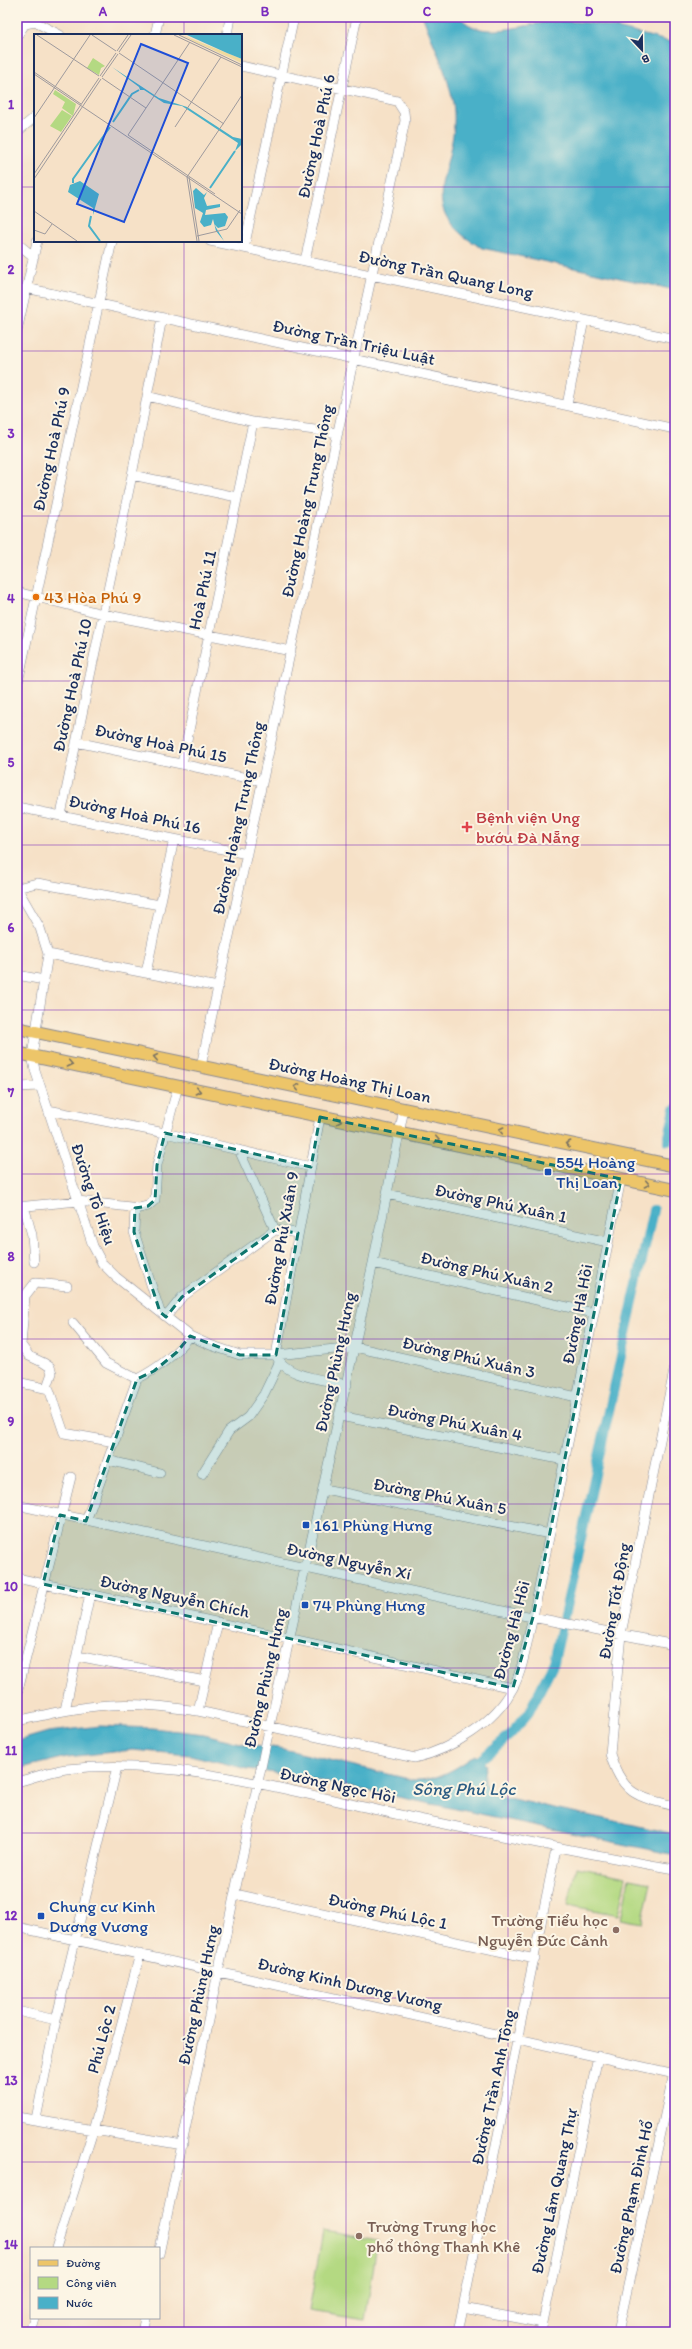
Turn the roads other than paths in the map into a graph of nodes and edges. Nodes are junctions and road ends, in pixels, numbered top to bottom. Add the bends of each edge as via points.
1 (159, 17) edge
2 (230, 17) edge
3 (294, 17) edge
4 (357, 17) edge
5 (58, 34) edge
6 (156, 34) edge
7 (227, 34) edge
8 (17, 36) edge
9 (242, 66) edge
10 (281, 75) junction
11 (342, 89) junction
12 (34, 118) edge
13 (17, 132) edge
14 (37, 242) edge
15 (112, 242) edge
16 (215, 242) edge
17 (17, 243) edge
18 (244, 248) junction
19 (34, 257) junction
20 (305, 261) junction
21 (372, 275) junction
22 (26, 288) junction
23 (17, 292) edge
24 (99, 305) junction
25 (162, 318) junction
26 (584, 320) junction
27 (17, 331) edge
28 (675, 339) edge
29 (354, 358) junction
30 (147, 396) junction
31 (567, 405) junction
32 (253, 422) junction
33 (675, 429) edge
34 (338, 433) junction
35 (132, 475) junction
36 (237, 497) junction
37 (17, 592) edge
38 (36, 598) junction
39 (103, 614) junction
40 (208, 635) junction
41 (291, 651) junction
42 (17, 686) edge
43 (76, 742) junction
44 (182, 764) junction
45 (262, 781) junction
46 (17, 806) edge
47 (61, 815) junction
48 (174, 839) junction
49 (247, 854) junction
50 (17, 888) edge
51 (160, 905) junction
52 (48, 954) junction
53 (146, 973) junction
54 (17, 975) edge
55 (44, 980) junction
56 (218, 987) junction
57 (17, 1028) edge
58 (36, 1032) junction
59 (17, 1053) edge
60 (32, 1056) junction
61 (201, 1066) junction
62 (40, 1086) junction
63 (178, 1086) junction
64 (17, 1087) edge
65 (404, 1109) junction
66 (48, 1110) junction
67 (320, 1117) junction
68 (399, 1132) junction
69 (165, 1133) junction
70 (239, 1150) junction
71 (675, 1166) edge
72 (311, 1167) junction
73 (621, 1179) junction
74 (675, 1190) edge
75 (387, 1194) junction
76 (78, 1201) junction
77 (20, 1206) edge
78 (135, 1208) junction
79 (275, 1230) junction
80 (298, 1233) junction
81 (608, 1242) junction
82 (34, 1262) dead end
83 (373, 1263) junction
84 (67, 1286) dead end
85 (594, 1313) junction
86 (163, 1314) junction
87 (73, 1323) dead end
88 (190, 1336) junction
89 (355, 1347) junction
90 (278, 1359) junction
91 (675, 1366) edge
92 (137, 1379) junction
93 (17, 1382) edge
94 (347, 1385) junction
95 (47, 1387) junction
96 (577, 1397) junction
97 (340, 1416) junction
98 (115, 1442) junction
99 (108, 1460) junction
100 (564, 1460) junction
101 (160, 1473) dead end
102 (202, 1474) dead end
103 (71, 1477) dead end
104 (324, 1489) junction
105 (17, 1505) edge
106 (60, 1515) junction
107 (86, 1521) junction
108 (550, 1534) junction
109 (306, 1568) junction
110 (17, 1578) edge
111 (43, 1584) junction
112 (90, 1594) junction
113 (533, 1617) junction
114 (218, 1622) junction
115 (621, 1634) junction
116 (290, 1638) junction
117 (675, 1645) edge
118 (77, 1656) junction
119 (205, 1681) junction
120 (513, 1688) junction
121 (17, 1694) edge
122 (65, 1710) junction
123 (198, 1711) junction
124 (17, 1721) edge
125 (270, 1727) junction
126 (117, 1767) junction
127 (17, 1782) edge
128 (258, 1784) junction
129 (675, 1806) edge
130 (556, 1849) junction
131 (675, 1869) edge
132 (235, 1894) junction
133 (17, 1927) edge
134 (76, 1940) junction
135 (140, 1954) junction
136 (535, 1958) junction
137 (219, 1972) junction
138 (17, 2011) edge
139 (56, 2020) junction
140 (519, 2038) junction
141 (598, 2056) junction
142 (675, 2072) edge
143 (17, 2117) edge
144 (36, 2119) junction
145 (93, 2131) junction
146 (183, 2145) junction
147 (56, 2247) edge
148 (160, 2249) edge
149 (463, 2308) junction
150 (34, 2319) edge
151 (145, 2319) edge
152 (542, 2328) edge
153 (30, 2332) edge
154 (142, 2332) edge
155 (458, 2332) edge
156 (618, 2332) edge

1 - 6 street
2 - 7 street
3 - 10 street
4 - 11 street, Đường Hoà Phú 6
5 - 8 street via 35,22 25,24
9 - 10 street, Đường Hoàng Trung Thông
10 - 11 street, Đường Hoàng Trung Thông
10 - 18 street
11 - 20 street, Đường Hoà Phú 6
11 - 21 street, Đường Hoàng Trung Thông via 397,101 404,112 405,121
12 - 13 street
14 - 19 street
15 - 24 street, Đường Hoà Phú 9
16 - 18 street, Đường Trần Quang Long
17 - 19 street
18 - 20 street, Đường Trần Quang Long
19 - 22 street
20 - 21 street, Đường Trần Quang Long
21 - 26 street, Đường Trần Quang Long
21 - 29 street, Đường Hoàng Trung Thông
22 - 23 street
22 - 24 street, Đường Trần Triệu Luật
22 - 27 street
24 - 25 street, Đường Trần Triệu Luật
24 - 38 street, Đường Hoà Phú 9
25 - 29 street, Đường Trần Triệu Luật
25 - 30 street, Đường Hoà Phú 10
26 - 28 street, Đường Trần Quang Long
26 - 31 street
29 - 31 street, Đường Trần Triệu Luật
29 - 34 street, Đường Hoàng Trung Thông
30 - 32 street
30 - 35 street, Đường Hoà Phú 10
31 - 33 street, Đường Trần Triệu Luật
32 - 34 street
32 - 36 street, Hoà Phú 11
34 - 41 street, Đường Hoàng Trung Thông
35 - 36 street
35 - 39 street, Đường Hoà Phú 10
36 - 40 street, Hoà Phú 11
37 - 38 street
38 - 39 street
38 - 42 street, Đường Hoà Phú 9
39 - 40 street
39 - 43 street, Đường Hoà Phú 10
40 - 41 street
40 - 44 street, Hoà Phú 11
41 - 45 street, Đường Hoàng Trung Thông
43 - 44 street, Đường Hoà Phú 15
43 - 47 street, Đường Hoà Phú 10
44 - 45 street, Đường Hoà Phú 15
45 - 49 street, Đường Hoàng Trung Thông
46 - 47 street, Đường Hoà Phú 16
47 - 48 street, Đường Hoà Phú 16
48 - 49 street, Đường Hoà Phú 16
48 - 51 street
49 - 56 street, Đường Hoàng Trung Thông
50 - 51 street via 37,883
50 - 52 street, Đường Tô Hiệu via 40,928
51 - 53 street
52 - 53 street
52 - 55 street, Đường Tô Hiệu
53 - 56 street
54 - 55 street
55 - 58 street, Đường Tô Hiệu
56 - 61 street, Đường Hoàng Trung Thông
57 - 58 main road, Đường Hoàng Thị Loan
58 - 60 street, Đường Tô Hiệu
61 -> 58 main road, Đường Hoàng Thị Loan
59 - 60 main road
60 - 62 street, Đường Tô Hiệu
60 -> 63 main road
65 -> 61 main road, Đường Hoàng Thị Loan
62 - 64 street
62 - 66 street, Đường Tô Hiệu
63 -> 67 main road
63 - 69 street
65 - 68 street, Đường Phùng Hưng
71 -> 65 main road, Đường Hoàng Thị Loan
66 - 69 street
66 - 76 street, Đường Tô Hiệu
67 -> 68 main road
67 - 72 street, Đường Phú Xuân 9
68 -> 73 main road
68 - 75 street, Đường Phùng Hưng
69 - 70 street
69 - 78 street via 157,1165 155,1200 148,1206
70 - 72 street
70 - 79 street
72 - 80 street, Đường Phú Xuân 9
73 -> 74 main road
73 - 81 street, Đường Hà Hồi
75 - 81 street, Đường Phú Xuân 1
75 - 83 street, Đường Phùng Hưng
76 - 77 street
76 - 78 street
76 - 86 street, Đường Tô Hiệu via 93,1246 102,1264
77 - 82 street via 32,1235
78 - 86 street via 134,1232
79 - 80 street
79 - 86 street via 182,1297
80 - 90 street, Đường Phú Xuân 9
81 - 85 street, Đường Hà Hồi
83 - 85 street, Đường Phú Xuân 2
83 - 89 street, Đường Phùng Hưng
84 - 95 street via 35,1283 25,1296 21,1345 29,1356 50,1367 52,1373
85 - 96 street, Đường Hà Hồi
86 - 88 street, Đường Tô Hiệu
87 - 92 street via 106,1363
88 - 90 street, Đường Tô Hiệu via 240,1355
88 - 92 street via 177,1352 154,1371
89 - 90 street, Đường Tô Hiệu
89 - 94 street, Đường Phùng Hưng
89 - 96 street, Đường Phú Xuân 3
90 - 94 street via 292,1372
90 - 102 street, Đường Phú Xuân 9 via 264,1394 248,1417 229,1431
91 - 115 street, Đường Tốt Động
92 - 98 street
93 - 95 street
94 - 97 street, Đường Phùng Hưng
95 - 98 street via 51,1392 64,1433
96 - 100 street, Đường Hà Hồi
97 - 100 street, Đường Phú Xuân 4
97 - 104 street, Đường Phùng Hưng
98 - 99 street
99 - 101 street
99 - 107 street
100 - 108 street, Đường Hà Hồi
103 - 106 street
104 - 108 street, Đường Phú Xuân 5
104 - 109 street, Đường Phùng Hưng
105 - 106 street, Đường Nguyễn Xí
106 - 107 street, Đường Nguyễn Xí
106 - 111 street
107 - 109 street, Đường Nguyễn Xí
108 - 113 street, Đường Hà Hồi
109 - 113 street, Đường Nguyễn Xí
109 - 116 street, Đường Phùng Hưng
110 - 111 street, Đường Nguyễn Chích
111 - 112 street, Đường Nguyễn Chích
111 - 121 street
112 - 114 street, Đường Nguyễn Chích
112 - 118 street
113 - 115 street, Đường Nguyễn Xí
113 - 120 street, Đường Hà Hồi
114 - 116 street, Đường Nguyễn Chích
114 - 119 street
115 - 117 street, Đường Nguyễn Xí
115 - 129 street, Đường Tốt Động via 610,1754 615,1771 627,1787 641,1798
116 - 120 street, Đường Nguyễn Chích
116 - 125 street, Đường Phùng Hưng
118 - 119 street
118 - 122 street
119 - 123 street
120 - 125 street, Đường Hà Hồi via 500,1707 482,1724 441,1749 415,1758
122 - 123 street, Đường Hà Hồi via 111,1705
122 - 124 street, Đường Hà Hồi
123 - 125 street, Đường Hà Hồi
125 - 128 street, Đường Phùng Hưng
126 - 127 street, Đường Ngọc Hồi via 64,1770
126 - 128 street, Đường Ngọc Hồi via 160,1767
126 - 134 street
128 - 130 street, Đường Ngọc Hồi
128 - 132 street, Đường Phùng Hưng
130 - 131 street, Đường Ngọc Hồi
130 - 136 street, Đường Trần Anh Tông
132 - 136 street, Đường Phú Lộc 1
132 - 137 street, Đường Phùng Hưng
133 - 134 street, Đường Kinh Dương Vương
134 - 135 street, Đường Kinh Dương Vương
134 - 139 street
135 - 137 street, Đường Kinh Dương Vương
135 - 145 street, Phú Lộc 2
136 - 140 street, Đường Trần Anh Tông
137 - 140 street, Đường Kinh Dương Vương
137 - 146 street, Đường Phùng Hưng
138 - 139 street
139 - 144 street
140 - 141 street, Đường Kinh Dương Vương
140 - 149 street, Đường Trần Anh Tông
141 - 142 street, Đường Kinh Dương Vương
141 - 152 street, Đường Lâm Quang Thự
142 - 156 street, Đường Phạm Đình Hổ
143 - 144 street
144 - 145 street
145 - 146 street
145 - 147 street, Phú Lộc 2
146 - 148 street, Đường Phùng Hưng
149 - 152 street
149 - 155 street, Đường Trần Anh Tông
150 - 153 street
151 - 154 street

